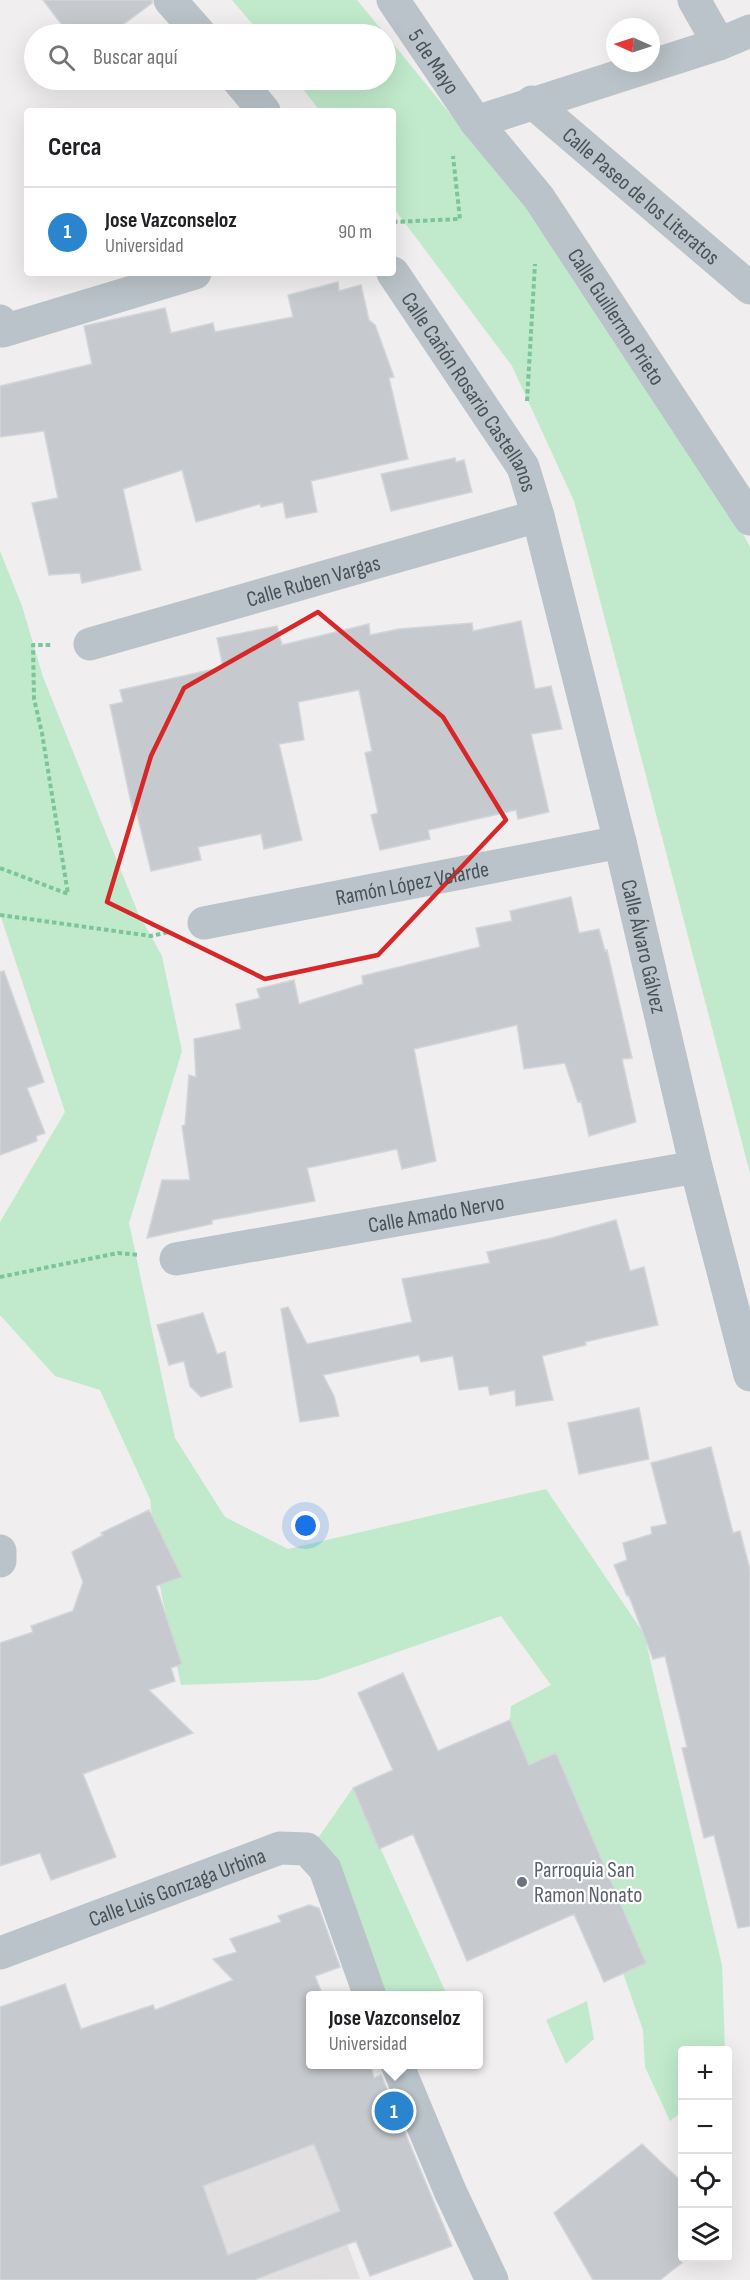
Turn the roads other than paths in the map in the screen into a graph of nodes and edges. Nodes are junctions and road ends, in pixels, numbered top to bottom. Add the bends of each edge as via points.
1 (170, 0) edge
2 (393, 0) edge
3 (694, 0) edge
4 (191, 24) edge
5 (750, 31) edge
6 (718, 44) junction
7 (246, 90) edge
8 (532, 102) junction
9 (261, 108) edge
10 (476, 122) junction
11 (185, 276) edge
12 (395, 276) edge
13 (750, 288) edge
14 (0, 321) edge
15 (538, 516) junction
16 (750, 519) edge
17 (90, 644) dead end
18 (620, 842) junction
19 (204, 923) road end
20 (696, 1167) junction
21 (176, 1259) road end
22 (750, 1375) edge
23 (0, 1551) edge
24 (0, 1561) edge
25 (0, 1953) edge
26 (369, 1991) edge
27 (399, 2069) edge
28 (492, 2280) edge

1 - 4 street
2 - 10 street, 5 de Mayo
3 - 6 street
5 - 6 street
6 - 8 street
7 - 9 street
8 - 10 street
8 - 13 street, Calle Paseo de los Literatos
10 - 16 street, Calle Guillermo Prieto via 539,198
11 - 14 street via 3,331
12 - 15 street, Calle Cañón Rosario Castellanos via 523,467
15 - 17 street, Calle Ruben Vargas
15 - 18 street, Calle Álvaro Gálvez
18 - 19 street, Ramón López Velarde
18 - 20 street, Calle Álvaro Gálvez
20 - 21 street, Calle Amado Nervo
20 - 22 street, Calle Álvaro Gálvez
23 - 24 street
25 - 26 street, Calle Luis Gonzaga Urbina via 280,1848 307,1849 325,1869
27 - 28 street

